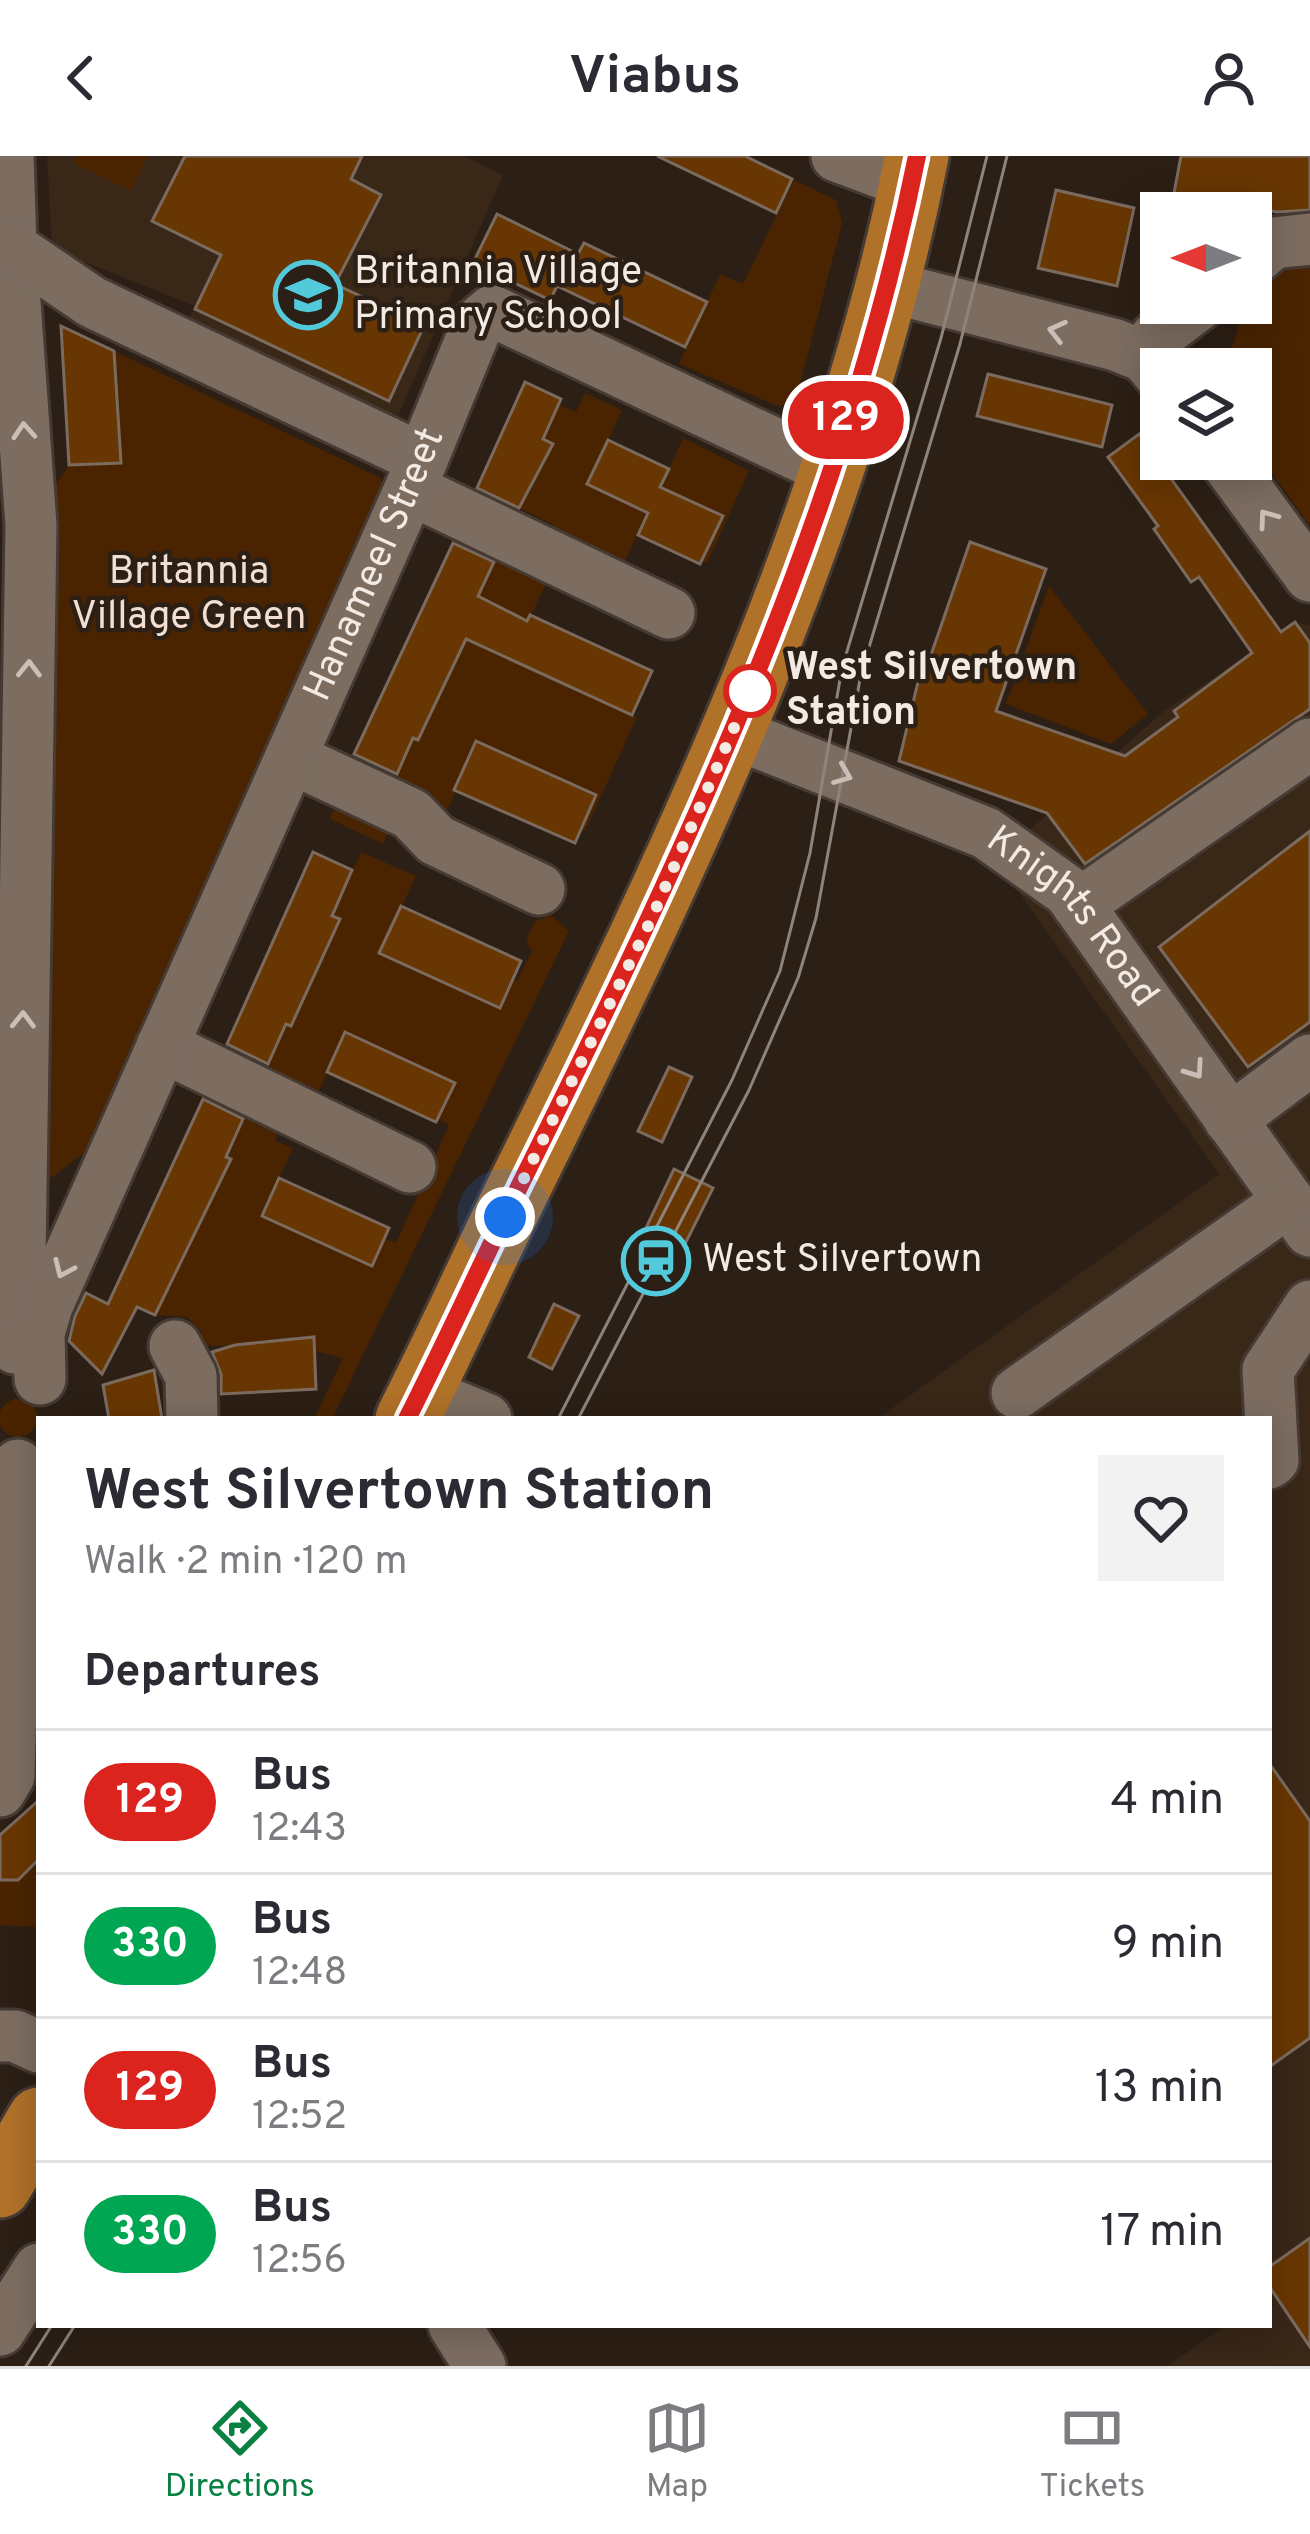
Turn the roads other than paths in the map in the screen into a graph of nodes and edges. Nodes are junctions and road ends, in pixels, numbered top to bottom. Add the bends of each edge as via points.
1 (8, 156) edge
2 (837, 156) edge
3 (914, 170) edge
4 (1310, 239) edge
5 (1272, 245) edge
6 (10, 248) junction
7 (886, 286) junction
8 (1174, 324) edge
9 (1155, 348) edge
10 (1140, 359) edge
11 (408, 470) junction
12 (830, 470) junction
13 (1239, 480) edge
14 (1310, 576) edge
15 (669, 613) dead end
16 (734, 734) junction
17 (1310, 744) edge
18 (291, 758) junction
19 (13, 820) edge
20 (538, 889) dead end
21 (1078, 905) junction
22 (162, 1046) junction
23 (1310, 1060) edge
24 (1230, 1120) junction
25 (110, 1163) junction
26 (410, 1167) dead end
27 (1299, 1216) edge
28 (9, 1227) edge
29 (1310, 1306) edge
30 (175, 1346) dead end
31 (28, 1388) edge
32 (1017, 1393) dead end
33 (414, 1406) edge
34 (192, 1416) edge
35 (469, 1416) edge
36 (1271, 1416) edge
37 (1272, 1430) edge
38 (1272, 1461) edge
39 (19, 1462) edge
40 (5, 1784) edge
41 (36, 2124) edge
42 (0, 2186) edge
43 (36, 2274) edge
44 (456, 2328) edge
45 (0, 2330) edge
46 (480, 2366) edge

1 - 6 street
2 - 3 street
3 - 7 main road
4 - 5 street
6 - 11 street via 92,302
19 -> 6 street via 31,525
10 -> 7 street via 1116,345
7 - 12 main road
8 - 9 street
11 - 12 street, Hanameel Street via 478,323 473,297
11 - 15 street
11 - 18 street, Hanameel Street
12 - 16 main road
14 -> 13 street
16 -> 21 street, Knights Road via 986,832
16 - 33 main road
17 - 21 street
18 - 20 street via 411,814 436,840
18 - 22 street, Hanameel Street
28 -> 19 street
21 -> 24 street, Knights Road
22 - 25 street, Hanameel Street
22 - 26 street
23 - 24 street
24 - 27 street, Knights Road
25 - 28 street
25 -> 31 street, Hanameel Street via 46,1306
27 - 32 street
28 - 31 street
29 - 36 street via 1268,1370
30 - 34 street via 191,1376
33 - 35 street
37 - 38 street
39 - 40 street
41 - 42 main road
43 - 45 street
44 - 46 street

